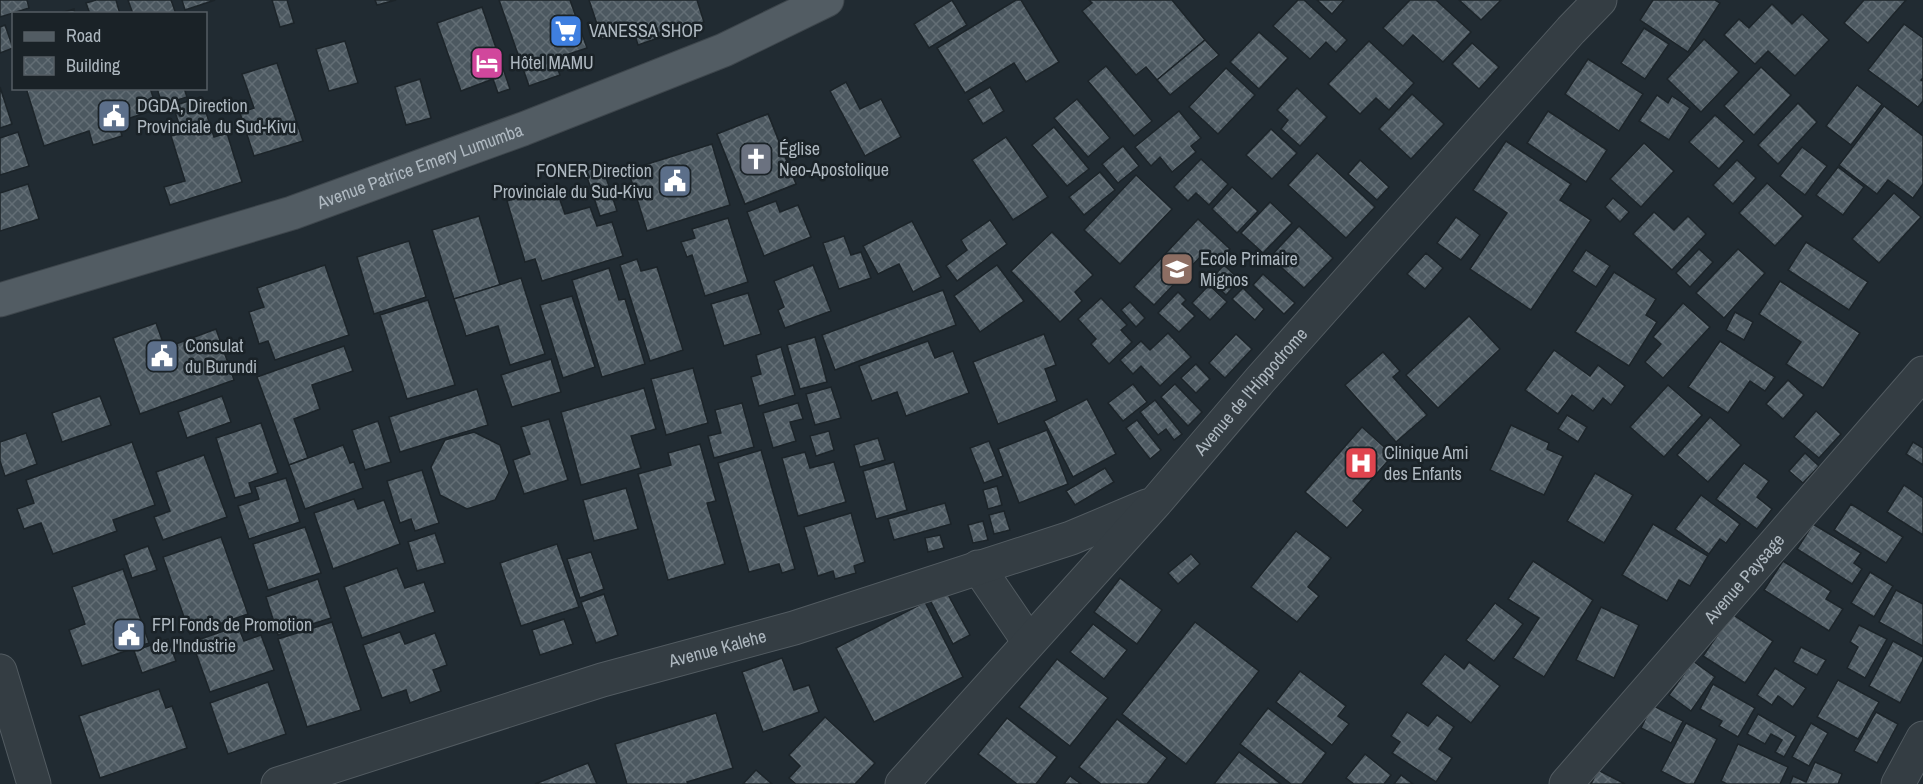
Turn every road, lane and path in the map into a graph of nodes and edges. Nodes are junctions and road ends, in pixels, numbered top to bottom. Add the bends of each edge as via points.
1 (827, 0) edge
2 (1600, 0) edge
3 (0, 300) edge
4 (1923, 373) edge
5 (1156, 502) junction
6 (978, 567) junction
7 (1029, 642) junction
8 (0, 671) edge
9 (1923, 738) edge
10 (34, 784) edge
11 (278, 784) edge
12 (902, 784) edge
13 (1566, 784) edge
14 (1898, 784) edge

1 - 3 main road, Avenue Patrice Emery Lumumba via 724,50 314,205
2 - 5 street, Avenue de l'Hippodrome
4 - 13 street, Avenue Paysage
5 - 6 street, Avenue Kalehe via 1071,538
5 - 7 street, Avenue de l'Hippodrome
6 - 7 street
6 - 11 street, Avenue Kalehe via 794,628 602,680
7 - 12 street, Avenue de l'Hippodrome
8 - 10 street
9 - 14 street

